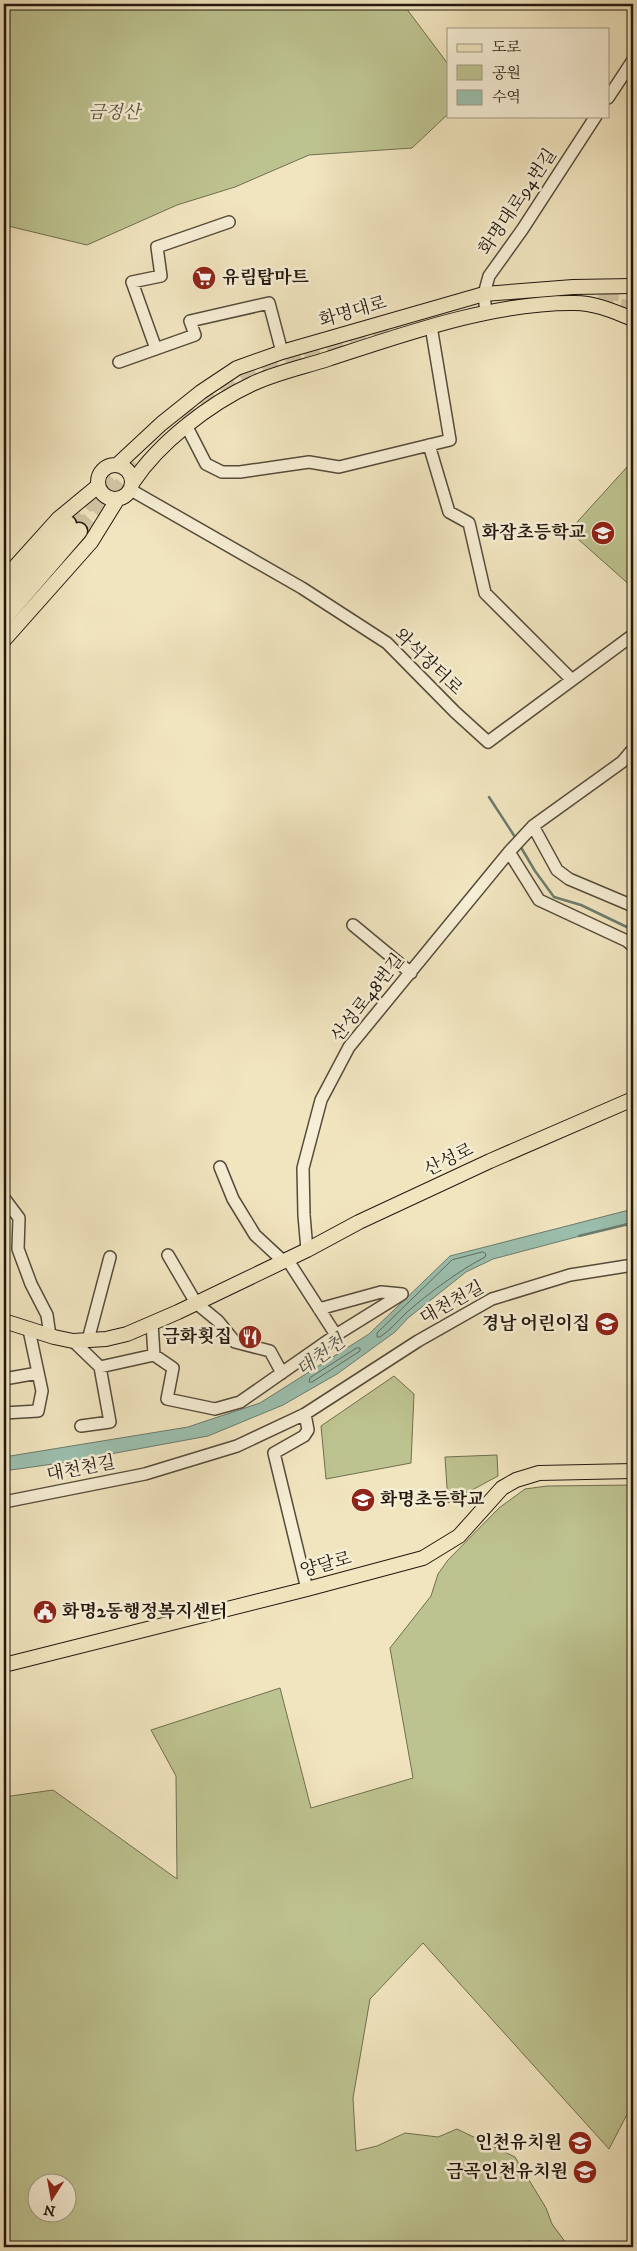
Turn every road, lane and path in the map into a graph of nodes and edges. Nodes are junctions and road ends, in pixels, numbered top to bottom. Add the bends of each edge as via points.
1 (633, 60) edge
2 (610, 95) edge
3 (595, 118) edge
4 (230, 222) dead end
5 (633, 286) edge
6 (484, 294) junction
7 (486, 313) junction
8 (633, 319) edge
9 (432, 326) junction
10 (156, 349) junction
11 (282, 352) junction
12 (119, 362) dead end
13 (187, 427) junction
14 (429, 445) junction
15 (117, 464) junction
16 (98, 486) junction
17 (132, 486) junction
18 (117, 500) junction
19 (4, 580) edge
20 (4, 598) edge
21 (4, 618) edge
22 (633, 635) edge
23 (4, 640) edge
24 (572, 680) junction
25 (633, 749) edge
26 (533, 826) junction
27 (509, 852) junction
28 (633, 906) edge
29 (353, 925) dead end
30 (633, 946) edge
31 (411, 973) junction
32 (633, 1099) edge
33 (220, 1167) dead end
34 (4, 1198) edge
35 (307, 1250) junction
36 (168, 1255) dead end
37 (110, 1257) dead end
38 (285, 1260) junction
39 (633, 1265) edge
40 (196, 1302) junction
41 (319, 1309) junction
42 (4, 1321) edge
43 (152, 1323) junction
44 (29, 1330) junction
45 (336, 1335) junction
46 (50, 1336) junction
47 (81, 1341) junction
48 (154, 1355) junction
49 (100, 1367) junction
50 (38, 1373) junction
51 (282, 1373) junction
52 (4, 1379) edge
53 (4, 1413) edge
54 (304, 1414) junction
55 (81, 1426) dead end
56 (268, 1433) junction
57 (274, 1453) junction
58 (633, 1471) edge
59 (4, 1502) edge
60 (307, 1590) junction
61 (4, 1665) edge

1 - 2 street
3 - 6 street, 화명대로94번길 via 489,276
4 - 10 street via 157,247 162,276 132,282
5 - 6 main road, 화명대로
6 - 7 street, 화명대로94번길
6 - 11 main road, 화명대로
7 - 8 main road, 화명대로 via 575,303 593,305
7 - 9 main road, 화명대로
9 - 13 main road, 화명대로 via 252,383 216,404
9 - 14 street via 450,440
10 - 11 street via 195,335 190,321 268,303
10 - 12 street
11 - 15 main road, 화명대로 via 238,368 201,392
13 - 14 street via 206,464 222,472 309,462 339,467
13 - 17 main road, 화명대로 via 171,438 141,470
14 - 24 street via 449,512 469,523 484,592
15 - 16 main road via 102,470
15 - 17 main road via 131,474
16 - 18 main road via 102,494
16 - 19 main road via 58,519
17 - 18 main road via 125,497
17 - 24 street, 와석장터로 via 302,588 387,644 488,742
18 - 23 main road via 92,542
20 - 21 highway via 74,527
22 - 24 street, 와석장터로
25 - 26 street, 산성로48번길 via 622,762
26 - 27 street, 산성로48번길
26 - 28 street via 557,870 569,879
27 - 30 street via 539,900
27 - 31 street, 산성로48번길
29 - 31 street
31 - 35 street, 산성로48번길 via 350,1047 321,1100 303,1168
32 - 35 main road, 산성로 via 490,1161
33 - 38 street via 233,1200 255,1235
34 - 46 street via 19,1218 18,1249 47,1315
35 - 38 main road, 산성로
36 - 40 street
37 - 47 street
38 - 40 main road, 산성로
38 - 41 street
39 - 54 street, 대천천길 via 570,1275 492,1299 418,1341
40 - 43 main road, 산성로
40 - 51 street via 235,1342 270,1351
41 - 45 street
41 - 45 street via 381,1292 402,1294
42 - 44 main road, 산성로
43 - 47 main road, 산성로 via 120,1336
43 - 48 street
44 - 46 main road, 산성로
44 - 50 street
45 - 51 street
46 - 47 main road, 산성로
47 - 49 street
48 - 49 street
48 - 51 street via 172,1368 167,1399 215,1409 240,1402
49 - 55 street via 110,1422
50 - 52 street
50 - 53 street via 42,1391 38,1411
54 - 56 street, 대천천길
54 - 57 street via 308,1430 304,1436
56 - 57 street
56 - 59 street, 대천천길 via 237,1446 145,1474
57 - 60 street
58 - 60 main road, 양달로 via 539,1473 516,1480 502,1488 459,1536 423,1558
60 - 61 main road, 양달로

